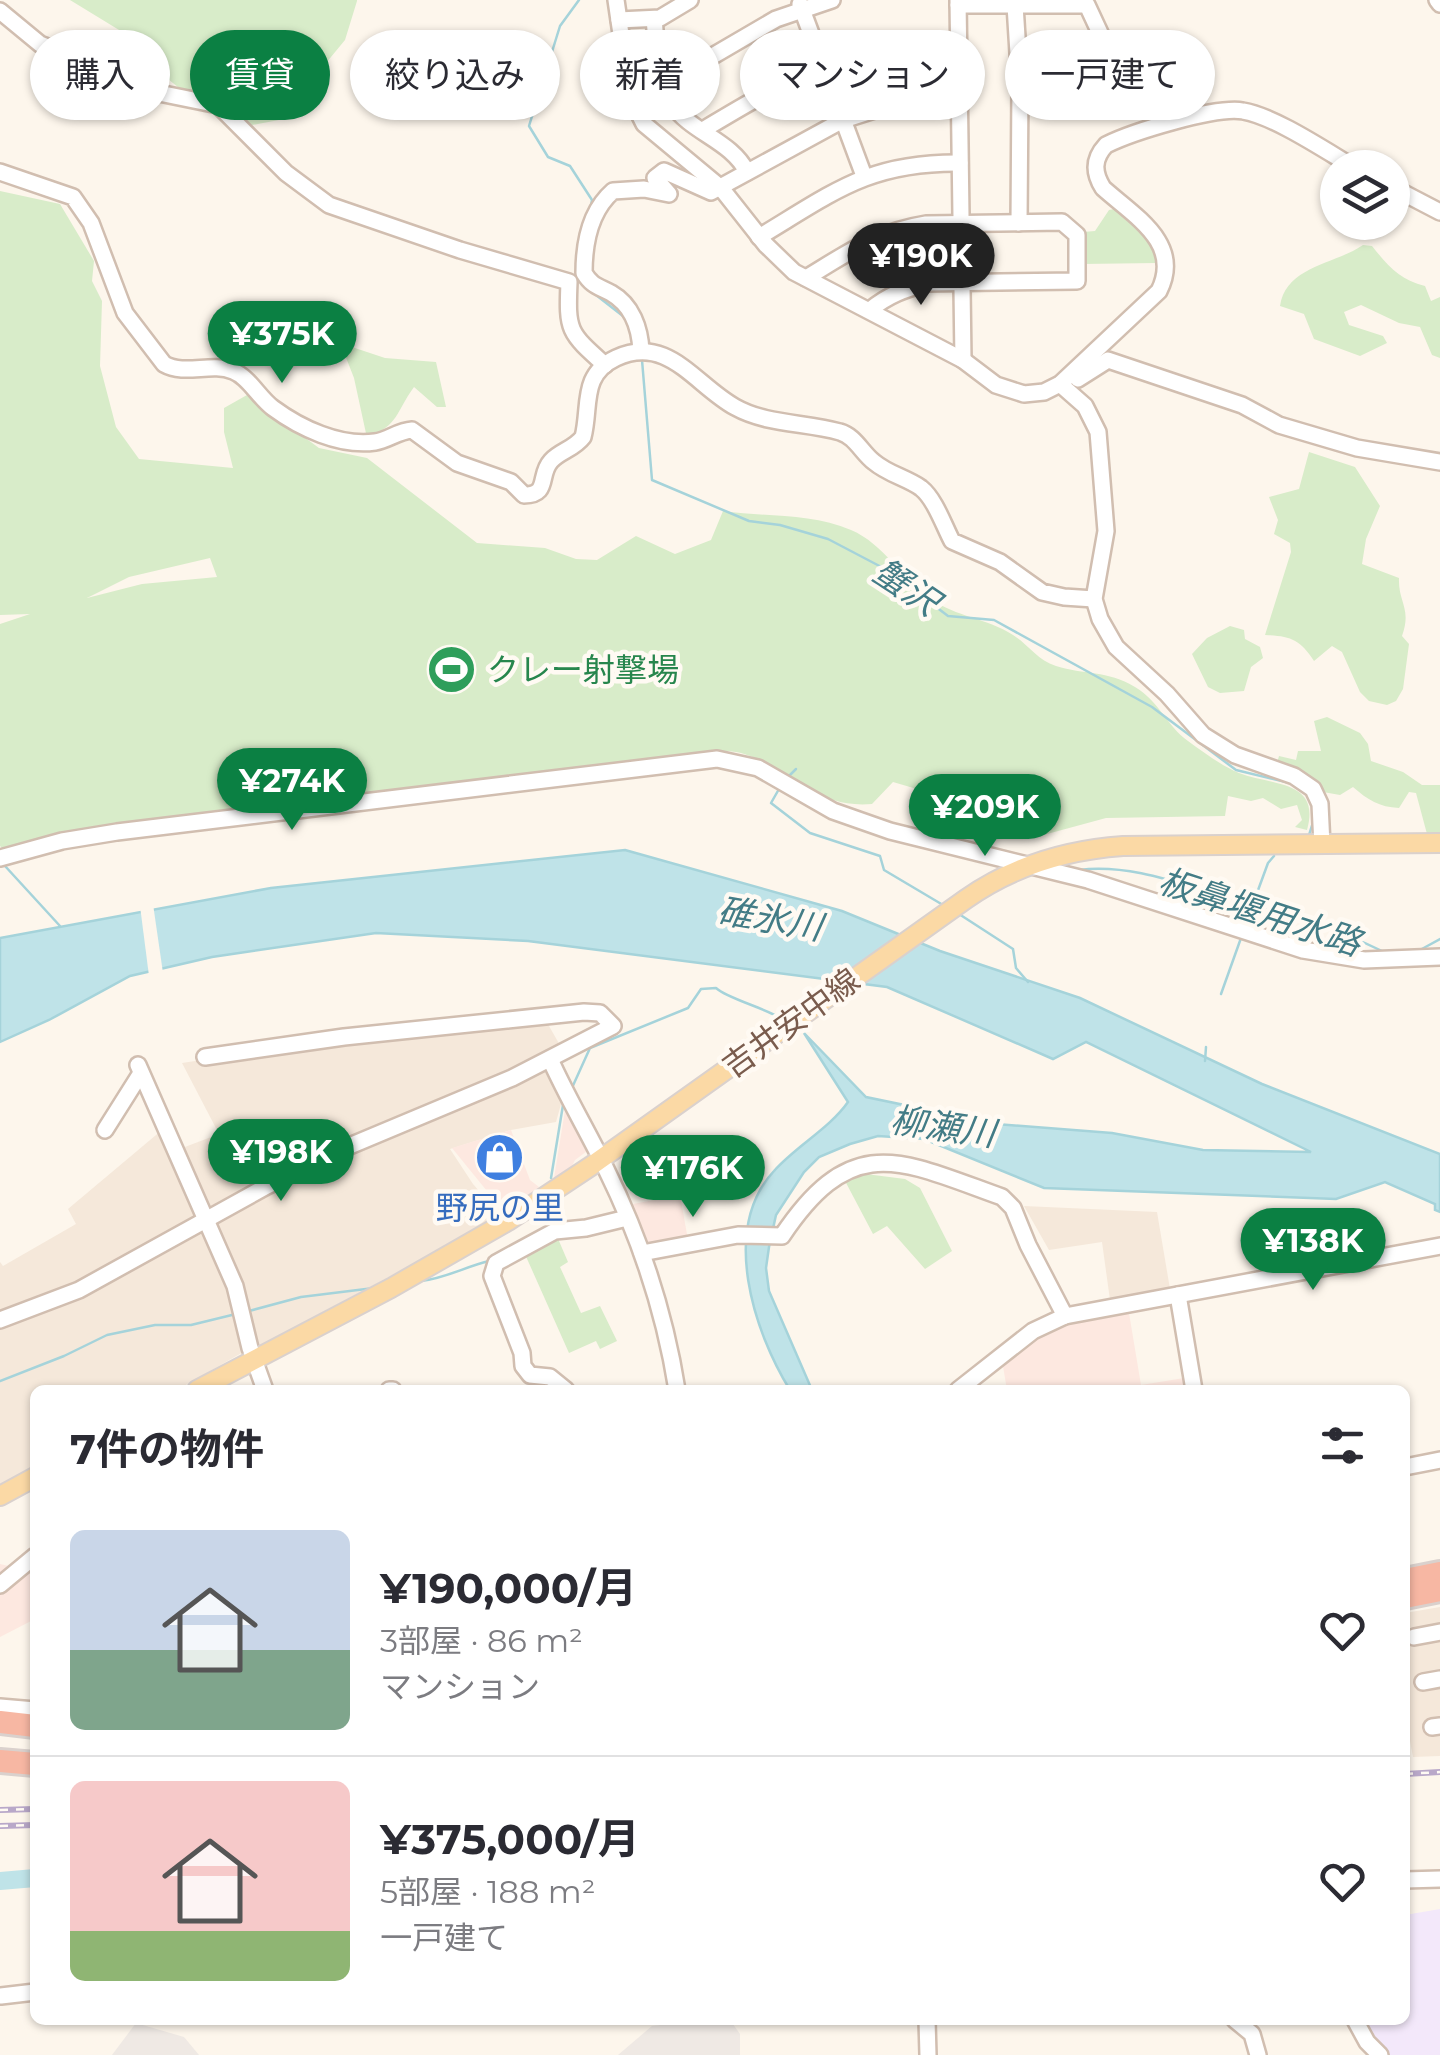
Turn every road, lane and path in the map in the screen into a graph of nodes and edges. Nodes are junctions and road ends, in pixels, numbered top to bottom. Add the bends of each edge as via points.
1 (616, 0) edge
2 (690, 0) edge
3 (832, 0) edge
4 (958, 3) edge
5 (800, 5) edge
6 (1015, 5) junction
7 (0, 11) edge
8 (618, 20) junction
9 (654, 20) junction
10 (655, 30) edge
11 (809, 30) edge
12 (958, 30) edge
13 (1017, 30) edge
14 (1098, 30) edge
15 (720, 52) edge
16 (740, 108) edge
17 (690, 120) edge
18 (843, 120) joint
19 (959, 120) edge
20 (1020, 120) edge
21 (703, 130) junction
22 (1323, 150) edge
23 (960, 163) junction
24 (0, 172) edge
25 (748, 172) junction
26 (864, 176) junction
27 (721, 188) junction
28 (1410, 196) edge
29 (1440, 212) edge
30 (961, 224) junction
31 (1019, 224) junction
32 (760, 236) junction
33 (806, 278) junction
34 (962, 282) junction
35 (870, 310) junction
36 (641, 351) junction
37 (963, 360) junction
38 (605, 364) junction
39 (1063, 386) junction
40 (1440, 462) edge
41 (1094, 599) junction
42 (1440, 843) edge
43 (1322, 844) junction
44 (2, 857) edge
45 (1023, 866) junction
46 (1440, 957) edge
47 (205, 1057) dead end
48 (550, 1059) junction
49 (106, 1130) dead end
50 (601, 1159) junction
51 (627, 1218) junction
52 (204, 1220) junction
53 (1440, 1246) edge
54 (642, 1253) junction
55 (1178, 1295) junction
56 (1065, 1316) junction
57 (0, 1320) edge
58 (254, 1360) junction
59 (206, 1385) edge
60 (264, 1385) edge
61 (560, 1385) edge
62 (676, 1385) edge
63 (964, 1385) edge
64 (1193, 1385) edge
65 (1440, 1460) edge
66 (1410, 1465) edge
67 (30, 1480) edge
68 (0, 1496) edge
69 (30, 1560) edge
70 (1410, 1580) edge
71 (1439, 1580) edge
72 (0, 1585) edge
73 (1410, 1594) edge
74 (1440, 1632) edge
75 (1414, 1637) dead end
76 (0, 1707) edge
77 (30, 1710) edge
78 (0, 1722) edge
79 (30, 1725) edge
80 (0, 1735) edge
81 (30, 1738) edge
82 (0, 1750) edge
83 (30, 1753) edge
84 (0, 1760) edge
85 (30, 1763) edge
86 (1440, 1879) edge
87 (1410, 1880) edge
88 (30, 1993) edge
89 (1, 1996) edge
90 (926, 2025) edge
91 (1240, 2025) edge
92 (1358, 2025) edge
93 (928, 2055) edge
94 (1258, 2055) edge
95 (1380, 2055) edge

1 - 8 street
2 - 9 street
3 - 5 street
4 - 6 street
4 - 12 street
5 - 11 street
5 - 15 street
6 - 13 street
6 - 14 street via 1087,5
7 - 38 street via 40,44 76,58 107,104 159,93 218,105 286,173 329,204 569,282 567,322 576,340
8 - 9 street
8 - 27 street via 630,96 644,124
9 - 10 street
16 - 21 street
17 - 21 street
18 - 25 street
18 - 26 street
19 - 23 street
20 - 31 street
21 - 25 street via 739,156
22 - 39 street via 1242,110 1106,145 1097,178 1163,244 1166,272 1159,291
23 - 26 street via 906,165
23 - 30 street
24 - 38 street via 73,198 91,223 125,313 164,364 173,370 231,370 276,410 321,434 372,442 412,430 457,463 531,495 543,486 547,465 583,438 587,391
25 - 27 street
26 - 32 street
27 - 32 street
27 - 36 street via 711,192 664,171 655,178 669,194 613,190 596,213 584,273 629,310
28 - 29 street
30 - 31 street
30 - 33 street via 883,233
30 - 34 street
31 - 34 street via 1062,222 1077,235 1077,280
32 - 33 street
33 - 35 street
34 - 35 street via 904,289
34 - 37 street
35 - 37 street
36 - 38 street
36 - 41 street via 663,353 746,412 842,432 874,462 921,488 952,541 1000,562 1042,592
37 - 39 street via 1011,392
39 - 40 street via 1108,360 1242,405 1279,425 1356,448
39 - 41 street via 1085,406 1098,432 1106,531
41 - 43 street via 1116,647 1203,735 1313,789
42 - 43 main road, 吉井安中線
43 - 45 main road, 吉井安中線 via 1123,846
44 - 45 street via 117,832 717,759 772,774 847,817
45 - 46 street via 1088,880 1303,950 1364,960
45 - 50 main road, 吉井安中線 via 972,894
47 - 48 street via 584,1012 600,1013 614,1026
48 - 50 street
48 - 52 street via 340,1150
49 - 52 street via 140,1069
50 - 51 street
50 - 58 main road, 吉井安中線 via 452,1254
51 - 54 street
51 - 61 street via 555,1231 496,1262 492,1276 524,1366 530,1375
52 - 57 street via 79,1290
52 - 58 street via 234,1286
53 - 55 street
54 - 56 street via 740,1236 782,1236 838,1174 896,1162 1002,1198 1013,1208
54 - 62 street
55 - 56 street
55 - 64 street
56 - 63 street via 1033,1331
58 - 59 main road, 吉井安中線
58 - 60 street
65 - 66 street
67 - 68 main road
69 - 72 street
70 - 71 highway
71 - 73 highway
74 - 75 street
76 - 77 street
78 - 79 highway
80 - 81 highway
82 - 83 highway
84 - 85 highway
86 - 87 street
88 - 89 street
90 - 93 street
91 - 94 street via 1252,2034
92 - 95 street

